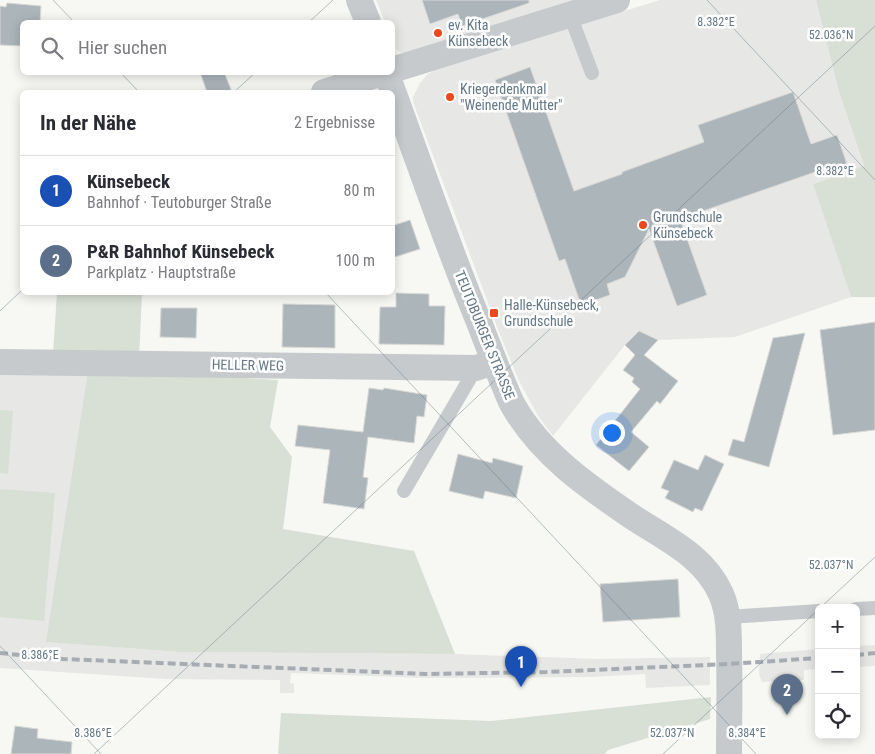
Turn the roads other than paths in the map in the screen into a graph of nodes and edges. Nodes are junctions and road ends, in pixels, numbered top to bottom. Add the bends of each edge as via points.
1 (359, 0) edge
2 (617, 0) edge
3 (570, 15) junction
4 (367, 20) edge
5 (395, 69) edge
6 (592, 73) dead end
7 (377, 75) edge
8 (387, 75) edge
9 (330, 90) edge
10 (393, 90) edge
11 (395, 97) edge
12 (0, 362) edge
13 (485, 365) junction
14 (404, 491) dead end
15 (875, 608) edge
16 (860, 609) edge
17 (815, 611) edge
18 (728, 617) junction
19 (729, 754) edge

1 - 4 street
2 - 3 street
3 - 5 street
3 - 6 lane
7 - 9 street
8 - 10 street, TEUTOBURGER STRASSE
11 - 13 street, TEUTOBURGER STRASSE via 465,289
12 - 13 street, HELLER WEG
13 - 14 lane
13 - 18 street, TEUTOBURGER STRASSE via 553,457 581,481 693,557 721,594
15 - 16 lane
17 - 18 lane
18 - 19 street, TEUTOBURGER STRASSE

